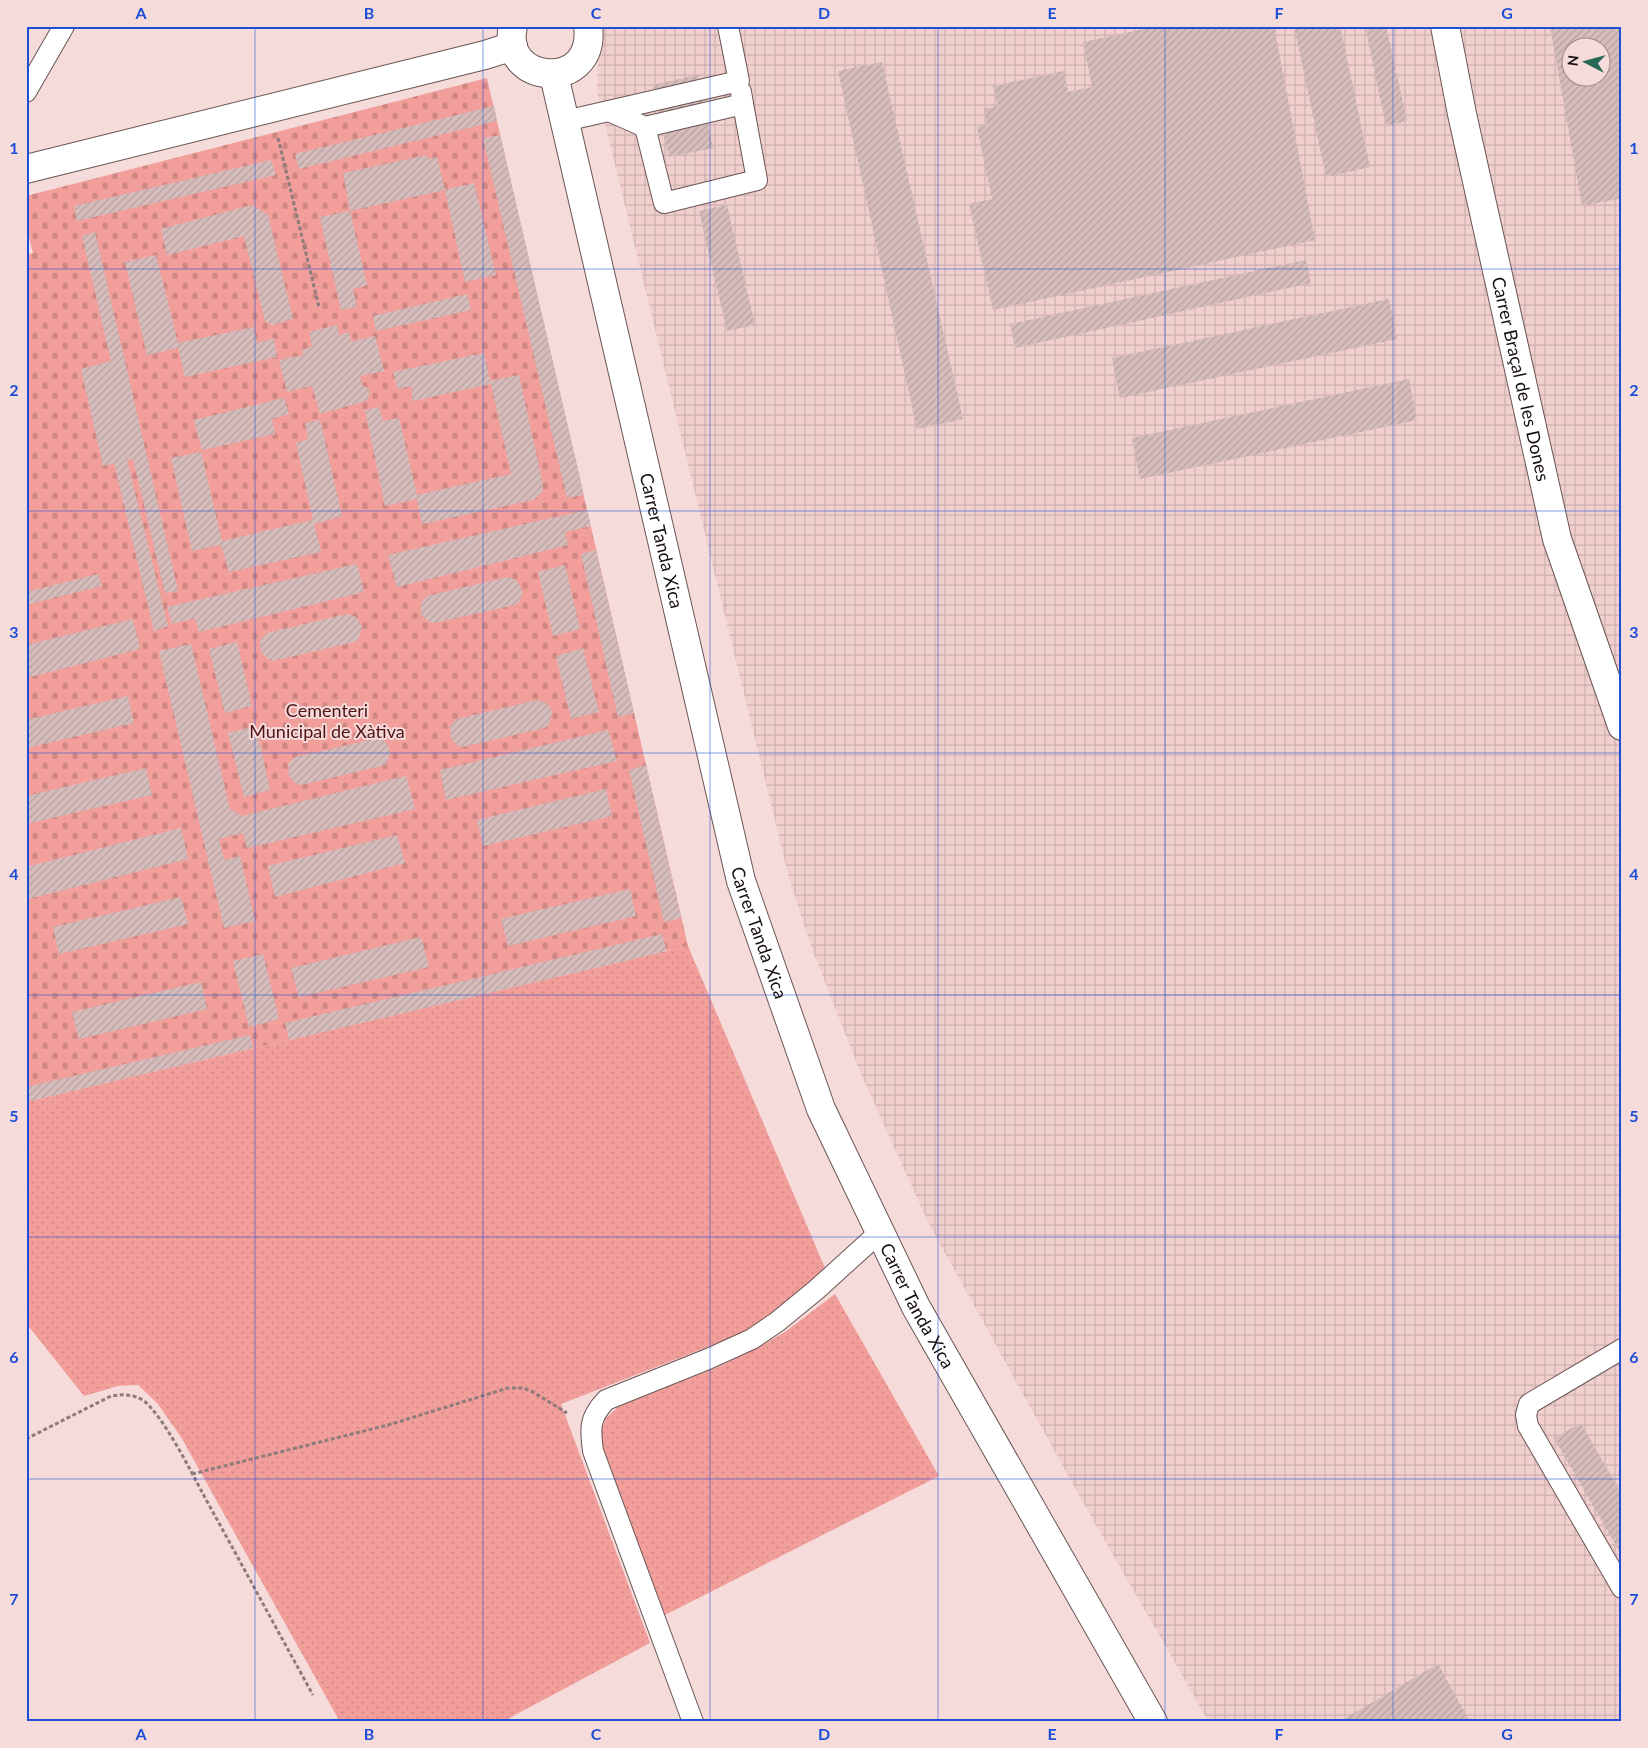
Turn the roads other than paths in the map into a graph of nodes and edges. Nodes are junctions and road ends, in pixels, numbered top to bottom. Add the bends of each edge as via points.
1 (64, 26) edge
2 (728, 26) edge
3 (1445, 26) edge
4 (591, 27) edge
5 (513, 36) edge
6 (554, 74) junction
7 (739, 82) junction
8 (26, 92) edge
9 (743, 104) junction
10 (609, 111) junction
11 (565, 121) junction
12 (645, 127) junction
13 (26, 169) edge
14 (1622, 726) edge
15 (880, 1232) junction
16 (1622, 1349) edge
17 (1622, 1588) edge
18 (693, 1722) edge
19 (1153, 1722) edge

1 - 8 lane
2 - 7 lane
3 - 14 street, Carrer Braçal de les Dones via 1557,539
4 - 6 street via 585,52 578,63 567,71
5 - 6 street via 517,56 524,64 544,74
5 - 13 street via 485,55
6 - 11 street, Carrer Tanda Xica
7 - 9 lane
7 - 10 lane
9 - 12 lane
9 - 12 lane via 757,180 664,203
10 - 11 lane
10 - 12 lane
11 - 15 street, Carrer Tanda Xica via 741,881 821,1109
15 - 18 lane via 816,1290 752,1339 606,1400 591,1421 593,1451
15 - 19 street, Carrer Tanda Xica via 916,1308
16 - 17 lane via 1530,1404 1526,1415 1528,1426

